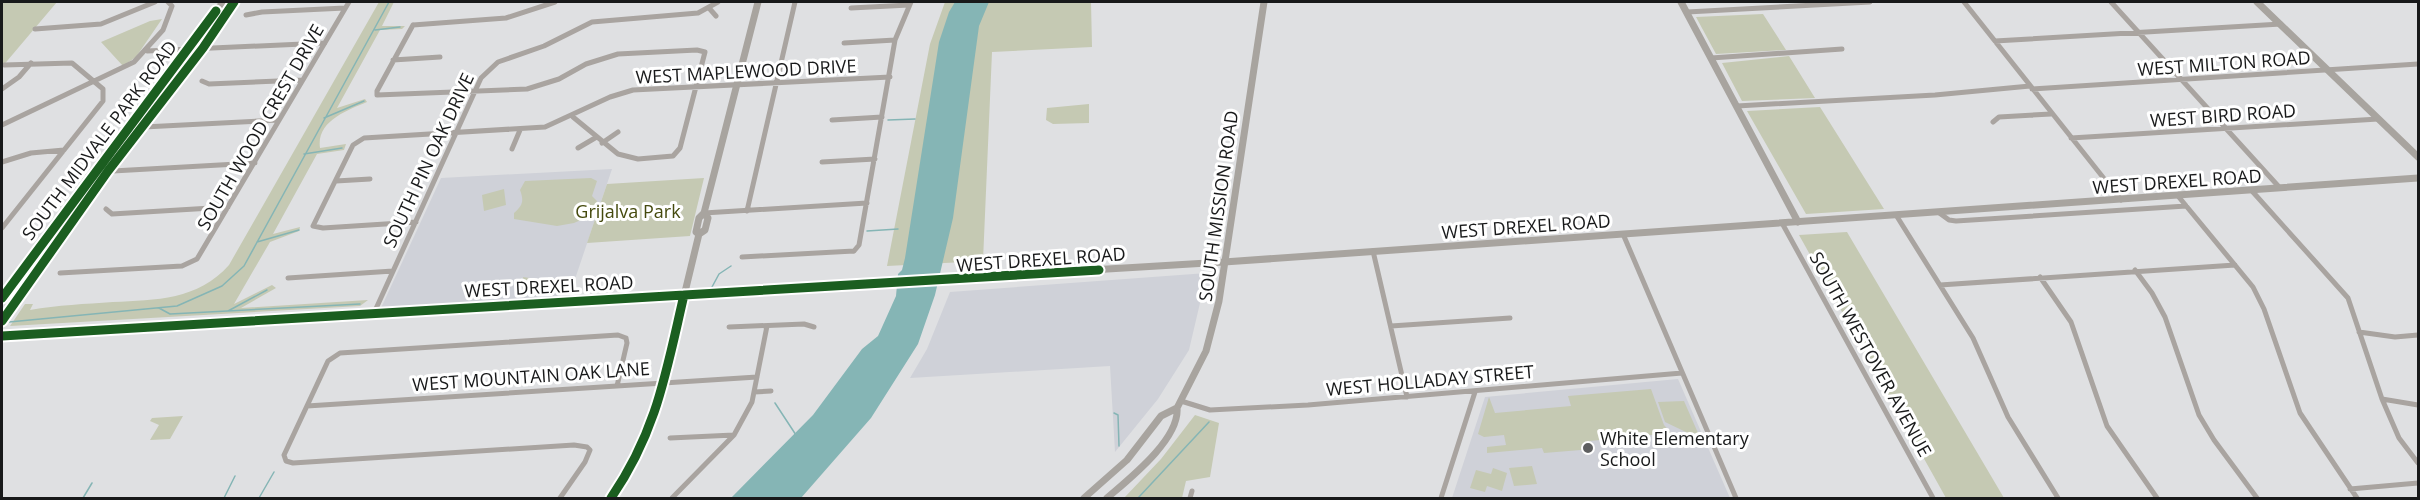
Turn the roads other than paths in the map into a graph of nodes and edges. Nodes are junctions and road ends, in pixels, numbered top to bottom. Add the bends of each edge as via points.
1 (155, 2) edge
2 (168, 2) edge
3 (223, 2) edge
4 (234, 2) edge
5 (349, 2) edge
6 (555, 2) edge
7 (718, 2) edge
8 (758, 2) edge
9 (795, 2) edge
10 (1263, 2) edge
11 (1681, 2) edge
12 (1870, 2) edge
13 (1964, 2) edge
14 (2111, 2) edge
15 (2257, 2) edge
16 (910, 3) edge
17 (345, 8) junction
18 (709, 8) junction
19 (850, 8) dead end
20 (1688, 12) junction
21 (246, 15) dead end
22 (716, 16) dead end
23 (2281, 24) junction
24 (35, 29) dead end
25 (2140, 33) junction
26 (895, 40) junction
27 (1995, 41) junction
28 (325, 43) junction
29 (844, 43) dead end
30 (197, 49) junction
31 (1842, 49) dead end
32 (147, 51) junction
33 (440, 57) dead end
34 (1711, 58) junction
35 (393, 60) junction
36 (31, 63) junction
37 (2418, 64) edge
38 (4, 65) dead end
39 (2327, 69) junction
40 (890, 77) junction
41 (2182, 79) junction
42 (303, 80) junction
43 (202, 81) dead end
44 (96, 82) junction
45 (777, 82) junction
46 (738, 84) junction
47 (696, 87) junction
48 (2031, 88) junction
49 (2, 89) edge
50 (475, 92) junction
51 (377, 95) junction
52 (371, 98) dead end
53 (1737, 106) junction
54 (2051, 114) junction
55 (573, 117) junction
56 (882, 117) junction
57 (2378, 119) junction
58 (278, 120) junction
59 (832, 120) dead end
60 (1993, 122) dead end
61 (2, 125) edge
62 (144, 127) junction
63 (2228, 129) junction
64 (520, 130) junction
65 (456, 132) junction
66 (618, 132) dead end
67 (595, 138) junction
68 (2071, 138) junction
69 (602, 143) junction
70 (578, 148) dead end
71 (512, 149) dead end
72 (65, 150) junction
73 (2418, 157) edge
74 (875, 159) junction
75 (2, 162) edge
76 (822, 162) dead end
77 (255, 163) junction
78 (108, 171) junction
79 (95, 172) junction
80 (2418, 178) edge
81 (370, 179) dead end
82 (336, 181) junction
83 (2280, 188) junction
84 (2252, 190) junction
85 (2178, 196) junction
86 (2122, 200) junction
87 (867, 203) junction
88 (2186, 206) junction
89 (228, 207) junction
90 (106, 209) dead end
91 (747, 211) junction
92 (1938, 212) junction
93 (704, 213) junction
94 (1896, 215) junction
95 (416, 222) junction
96 (1798, 222) junction
97 (1782, 223) junction
98 (2, 228) edge
99 (1623, 234) junction
100 (1373, 251) junction
101 (742, 257) dead end
102 (1224, 262) junction
103 (2235, 265) junction
104 (2135, 270) junction
105 (393, 271) junction
106 (60, 273) dead end
107 (2040, 277) junction
108 (288, 278) dead end
109 (1940, 285) junction
110 (684, 295) junction
111 (2, 298) edge
112 (374, 313) junction
113 (1510, 318) dead end
114 (2, 321) edge
115 (766, 326) junction
116 (1391, 326) junction
117 (729, 327) dead end
118 (814, 327) dead end
119 (2359, 332) junction
120 (2418, 335) edge
121 (2, 336) edge
122 (1682, 373) junction
123 (757, 377) junction
124 (663, 383) junction
125 (617, 386) junction
126 (771, 391) dead end
127 (754, 392) junction
128 (1475, 392) junction
129 (1407, 397) junction
130 (2382, 399) junction
131 (1179, 404) junction
132 (2418, 405) edge
133 (307, 406) junction
134 (734, 435) junction
135 (670, 438) dead end
136 (2418, 463) edge
137 (2418, 483) edge
138 (2350, 489) junction
139 (1192, 491) dead end
140 (560, 498) edge
141 (611, 498) edge
142 (672, 498) edge
143 (1084, 498) edge
144 (1107, 498) edge
145 (1190, 498) edge
146 (1442, 498) edge
147 (1736, 498) edge
148 (1933, 498) edge
149 (2058, 498) edge
150 (2157, 498) edge
151 (2257, 498) edge
152 (2357, 498) edge

1 - 24 street via 101,24
2 - 32 street via 171,15
3 - 30 street, SOUTH MIDVALE PARK ROAD
4 - 30 main road, SOUTH MIDVALE PARK ROAD
5 - 17 street, SOUTH WOOD CREST DRIVE
6 - 35 street via 509,19 412,24
7 - 18 street, SOUTH PIN OAK DRIVE
8 - 46 street
9 - 45 street
10 - 102 street, SOUTH MISSION ROAD
11 - 20 street
12 - 20 street
13 - 27 street
14 - 25 street
15 - 23 street
16 - 19 street
16 - 26 street
17 - 21 street
17 - 28 street, SOUTH WOOD CREST DRIVE
18 - 22 street
18 - 50 street, SOUTH PIN OAK DRIVE via 698,13 602,20 584,25 538,48 503,56 487,71
20 - 34 street
23 - 25 street
23 - 39 street
25 - 27 street
25 - 41 street
26 - 29 street
26 - 40 street
27 - 48 street
28 - 30 street
28 - 42 street, SOUTH WOOD CREST DRIVE
30 - 32 street
30 - 62 main road, SOUTH MIDVALE PARK ROAD
30 - 79 street, SOUTH MIDVALE PARK ROAD
31 - 34 street
32 - 44 street via 134,63
33 - 35 street
34 - 53 street
35 - 51 street
36 - 38 street
36 - 44 street via 72,63
36 - 49 street
37 - 39 street, WEST MILTON ROAD
39 - 41 street, WEST MILTON ROAD
39 - 57 street
40 - 45 street, WEST MAPLEWOOD DRIVE
40 - 56 street
41 - 48 street, WEST MILTON ROAD
41 - 63 street
42 - 43 street via 209,84
42 - 58 street, SOUTH WOOD CREST DRIVE
44 - 61 street
44 - 72 street via 103,89 103,101
45 - 46 street, WEST MAPLEWOOD DRIVE
45 - 91 street
46 - 47 street, WEST MAPLEWOOD DRIVE
46 - 93 street
47 - 50 street via 707,51 618,54 540,87
47 - 55 street, WEST MAPLEWOOD DRIVE via 619,93
47 - 69 street via 675,156 626,157
48 - 53 street, WEST MILTON ROAD
48 - 54 street
50 - 51 street
50 - 65 street, SOUTH PIN OAK DRIVE
51 - 52 street
53 - 96 street
54 - 60 street via 1999,117
54 - 68 street
55 - 64 street, WEST MAPLEWOOD DRIVE via 545,127
55 - 67 street
56 - 59 street
56 - 74 street
57 - 63 street, WEST BIRD ROAD
57 - 73 street
58 - 62 street
58 - 77 street, SOUTH WOOD CREST DRIVE
62 - 78 main road, SOUTH MIDVALE PARK ROAD
63 - 68 street, WEST BIRD ROAD
63 - 83 street
64 - 65 street, WEST MAPLEWOOD DRIVE
64 - 71 street
65 - 82 street, WEST MAPLEWOOD DRIVE via 358,139
65 - 95 street, SOUTH PIN OAK DRIVE
66 - 69 street
67 - 69 street
67 - 70 street
68 - 86 street
72 - 75 street via 31,153
72 - 98 street
74 - 76 street
74 - 87 street
77 - 78 street
77 - 89 street, SOUTH WOOD CREST DRIVE
78 - 79 street
78 - 114 main road, SOUTH MIDVALE PARK ROAD
79 - 111 street, SOUTH MIDVALE PARK ROAD
80 - 83 street, WEST DREXEL ROAD
81 - 82 street
82 - 95 street via 311,227
83 - 84 street, WEST DREXEL ROAD
84 - 85 street, WEST DREXEL ROAD
84 - 119 street via 2348,298
85 - 86 street, WEST DREXEL ROAD
85 - 88 street
86 - 92 street, WEST DREXEL ROAD
87 - 91 street
87 - 101 street via 855,252
88 - 92 street, WEST DREXEL ROAD via 1956,221
88 - 103 street
89 - 90 street via 112,214
89 - 106 street, SOUTH WOOD CREST DRIVE via 192,264
91 - 93 street
92 - 94 street, WEST DREXEL ROAD
93 - 110 street via 708,218 705,230 699,234
94 - 96 street, WEST DREXEL ROAD
94 - 109 street
95 - 105 street, SOUTH PIN OAK DRIVE
96 - 97 street, WEST DREXEL ROAD
97 - 99 street, WEST DREXEL ROAD
97 - 148 street, SOUTH WESTOVER AVENUE
99 - 100 street, WEST DREXEL ROAD
99 - 122 street
100 - 102 street, WEST DREXEL ROAD
100 - 116 street
102 - 110 street, WEST DREXEL ROAD
102 - 131 street, SOUTH MISSION ROAD via 1217,314 1206,351
103 - 104 street
103 - 138 street via 2264,309 2300,413
104 - 107 street
104 - 151 street via 2165,317 2199,415
105 - 108 street
105 - 112 street, SOUTH PIN OAK DRIVE
107 - 109 street
107 - 150 street via 2071,322 2107,426
109 - 149 street via 1973,338 2008,417
110 - 112 street, WEST DREXEL ROAD
110 - 124 street
112 - 121 street, WEST DREXEL ROAD
113 - 116 street
115 - 117 street
115 - 118 street
115 - 123 street
116 - 129 street
119 - 120 street via 2395,337
119 - 130 street
122 - 128 street, WEST HOLLADAY STREET
122 - 147 street
123 - 124 street, WEST MOUNTAIN OAK LANE
123 - 127 street
124 - 125 street, WEST MOUNTAIN OAK LANE
124 - 141 street via 636,459
125 - 133 street, WEST MOUNTAIN OAK LANE
125 - 133 street via 629,336 344,352 332,355
126 - 127 street
127 - 134 street
128 - 129 street, WEST HOLLADAY STREET
128 - 146 street
129 - 131 street, WEST HOLLADAY STREET via 1210,410
130 - 132 street
130 - 136 street via 2398,438
131 - 143 street, SOUTH MISSION ROAD via 1161,416 1127,460
131 - 144 street, SOUTH MISSION ROAD via 1178,419 1166,437 1140,469
133 - 140 street via 284,462 590,447 585,462
134 - 135 street
134 - 142 street
137 - 138 street
138 - 152 street
139 - 145 street

